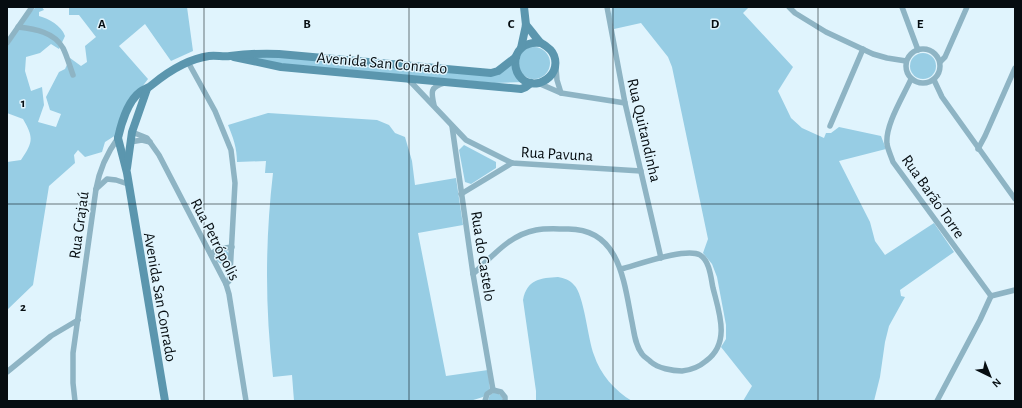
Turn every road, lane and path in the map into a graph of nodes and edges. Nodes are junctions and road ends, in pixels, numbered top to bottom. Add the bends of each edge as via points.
1 (32, 7) edge
2 (524, 7) edge
3 (606, 7) edge
4 (789, 7) edge
5 (902, 7) edge
6 (967, 7) edge
7 (526, 25) junction
8 (18, 28) junction
9 (7, 43) edge
10 (541, 43) junction
11 (521, 48) junction
12 (863, 49) junction
13 (918, 50) junction
14 (230, 56) junction
15 (516, 57) junction
16 (906, 61) junction
17 (188, 62) junction
18 (940, 62) junction
19 (555, 65) junction
20 (1015, 68) edge
21 (73, 75) dead end
22 (408, 79) junction
23 (911, 80) junction
24 (934, 80) junction
25 (447, 82) junction
26 (535, 83) junction
27 (147, 89) junction
28 (562, 93) junction
29 (624, 103) junction
30 (435, 107) junction
31 (452, 126) junction
32 (830, 126) dead end
33 (120, 127) junction
34 (132, 132) junction
35 (118, 138) junction
36 (130, 142) junction
37 (150, 142) junction
38 (978, 149) junction
39 (512, 163) junction
40 (102, 170) junction
41 (641, 171) junction
42 (127, 173) junction
43 (107, 179) junction
44 (128, 184) junction
45 (96, 189) junction
46 (461, 194) junction
47 (1015, 199) edge
48 (232, 247) junction
49 (211, 254) junction
50 (661, 258) junction
51 (621, 270) junction
52 (473, 274) junction
53 (226, 284) junction
54 (1015, 290) edge
55 (990, 296) junction
56 (78, 320) junction
57 (7, 372) edge
58 (494, 390) junction
59 (76, 401) edge
60 (165, 401) edge
61 (246, 401) edge
62 (485, 401) edge
63 (505, 401) edge
64 (937, 401) edge

1 - 8 street
2 - 7 street
3 - 29 street, Rua Quitandinha
4 - 12 street via 826,32
5 - 13 street
6 - 18 street via 945,57
7 - 10 street
7 - 11 street
8 - 9 street
8 - 21 street via 33,28 50,35 62,47
10 - 11 street via 534,42
10 - 19 street via 552,51
11 - 15 street
12 - 16 street via 887,58
12 - 32 street
13 - 16 street
13 - 18 street via 929,50
14 - 15 street, Avenida San Conrado via 251,53 279,54 491,72 498,71
14 - 17 street, Avenida San Conrado via 210,56
14 - 22 street, Avenida San Conrado via 281,67
15 - 26 street via 516,70 520,76 525,81
16 - 23 street via 906,71
17 - 27 street, Avenida San Conrado via 173,69
17 - 48 street via 215,111 231,150 235,183
18 - 24 street via 940,72
19 - 26 street via 550,77
19 - 28 street
20 - 38 street
22 - 25 street, Avenida San Conrado
22 - 30 street, Rua Pavuna
23 - 24 street via 920,84
23 - 55 street, Rua Barão Torre via 887,134 889,154
24 - 38 street via 942,98
25 - 26 street, Avenida San Conrado via 521,89
25 - 30 street via 437,85 433,90
26 - 28 street
27 - 33 street, Avenida San Conrado via 133,100
27 - 34 street
28 - 29 street
29 - 41 street, Rua Quitandinha
30 - 31 street, Rua Pavuna
31 - 39 street, Rua Pavuna via 466,140
31 - 46 street, Rua do Castelo
33 - 34 street
33 - 35 street, Avenida San Conrado
34 - 36 street, Avenida San Conrado
34 - 37 street, Rua Petrópolis via 147,138
35 - 36 street
35 - 40 street, Rua Grajaú
35 - 42 street, Avenida San Conrado
36 - 37 street
36 - 42 street, Avenida San Conrado
37 - 49 street, Rua Petrópolis
38 - 47 street
39 - 41 street, Rua Pavuna
39 - 46 street
40 - 43 street
40 - 45 street, Rua Grajaú
41 - 50 street, Rua Quitandinha
42 - 44 street, Avenida San Conrado
43 - 44 street
43 - 45 street
44 - 60 street, Avenida San Conrado
45 - 56 street, Rua Grajaú
46 - 52 street, Rua do Castelo
48 - 49 street via 218,249
48 - 53 street via 229,281
49 - 53 street, Rua Petrópolis
50 - 51 street
50 - 51 street via 692,253 701,256 707,263 719,314 722,332 719,347 711,358 686,371 675,371 654,365 642,354 636,340
51 - 52 street via 599,236 586,230 568,229 536,230 518,236 500,248
52 - 58 street, Rua do Castelo
53 - 61 street, Rua Petrópolis
54 - 55 street
55 - 64 street
56 - 57 street via 51,336
56 - 59 street, Rua Grajaú via 73,383
58 - 62 street via 487,394
58 - 63 street via 501,392

